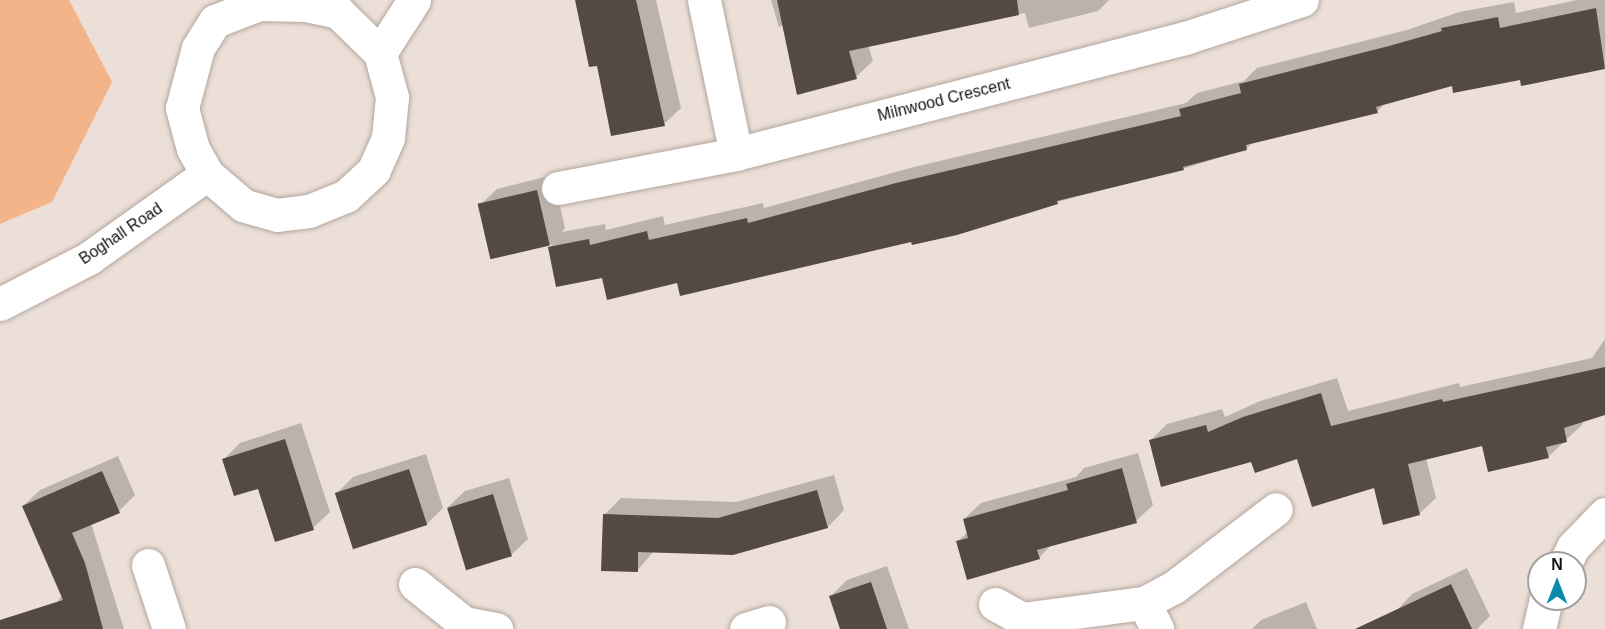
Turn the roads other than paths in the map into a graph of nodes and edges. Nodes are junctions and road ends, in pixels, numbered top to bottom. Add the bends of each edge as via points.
1 (414, 0) edge
2 (704, 0) edge
3 (1302, 0) edge
4 (207, 10) edge
5 (380, 53) junction
6 (736, 154) junction
7 (207, 174) junction
8 (558, 188) dead end
9 (0, 303) edge
10 (1276, 509) dead end
11 (1605, 514) edge
12 (1572, 551) edge
13 (148, 566) dead end
14 (415, 584) dead end
15 (995, 604) dead end
16 (1543, 611) edge
17 (1150, 616) edge
18 (169, 629) edge
19 (496, 629) edge
20 (1539, 629) edge

1 - 5 street
2 - 6 street
3 - 6 street, Milnwood Crescent via 1185,38
4 - 5 street via 259,4 306,5 338,12
4 - 7 street via 182,108 193,149
5 - 7 street via 392,97 388,138 374,170 346,196 309,211 277,215 243,205
6 - 8 street, Milnwood Crescent
7 - 9 street, Boghall Road via 89,258
10 - 17 street via 1174,587
11 - 12 street
13 - 18 street
14 - 19 street via 464,623
15 - 17 street via 1022,619
16 - 20 street

